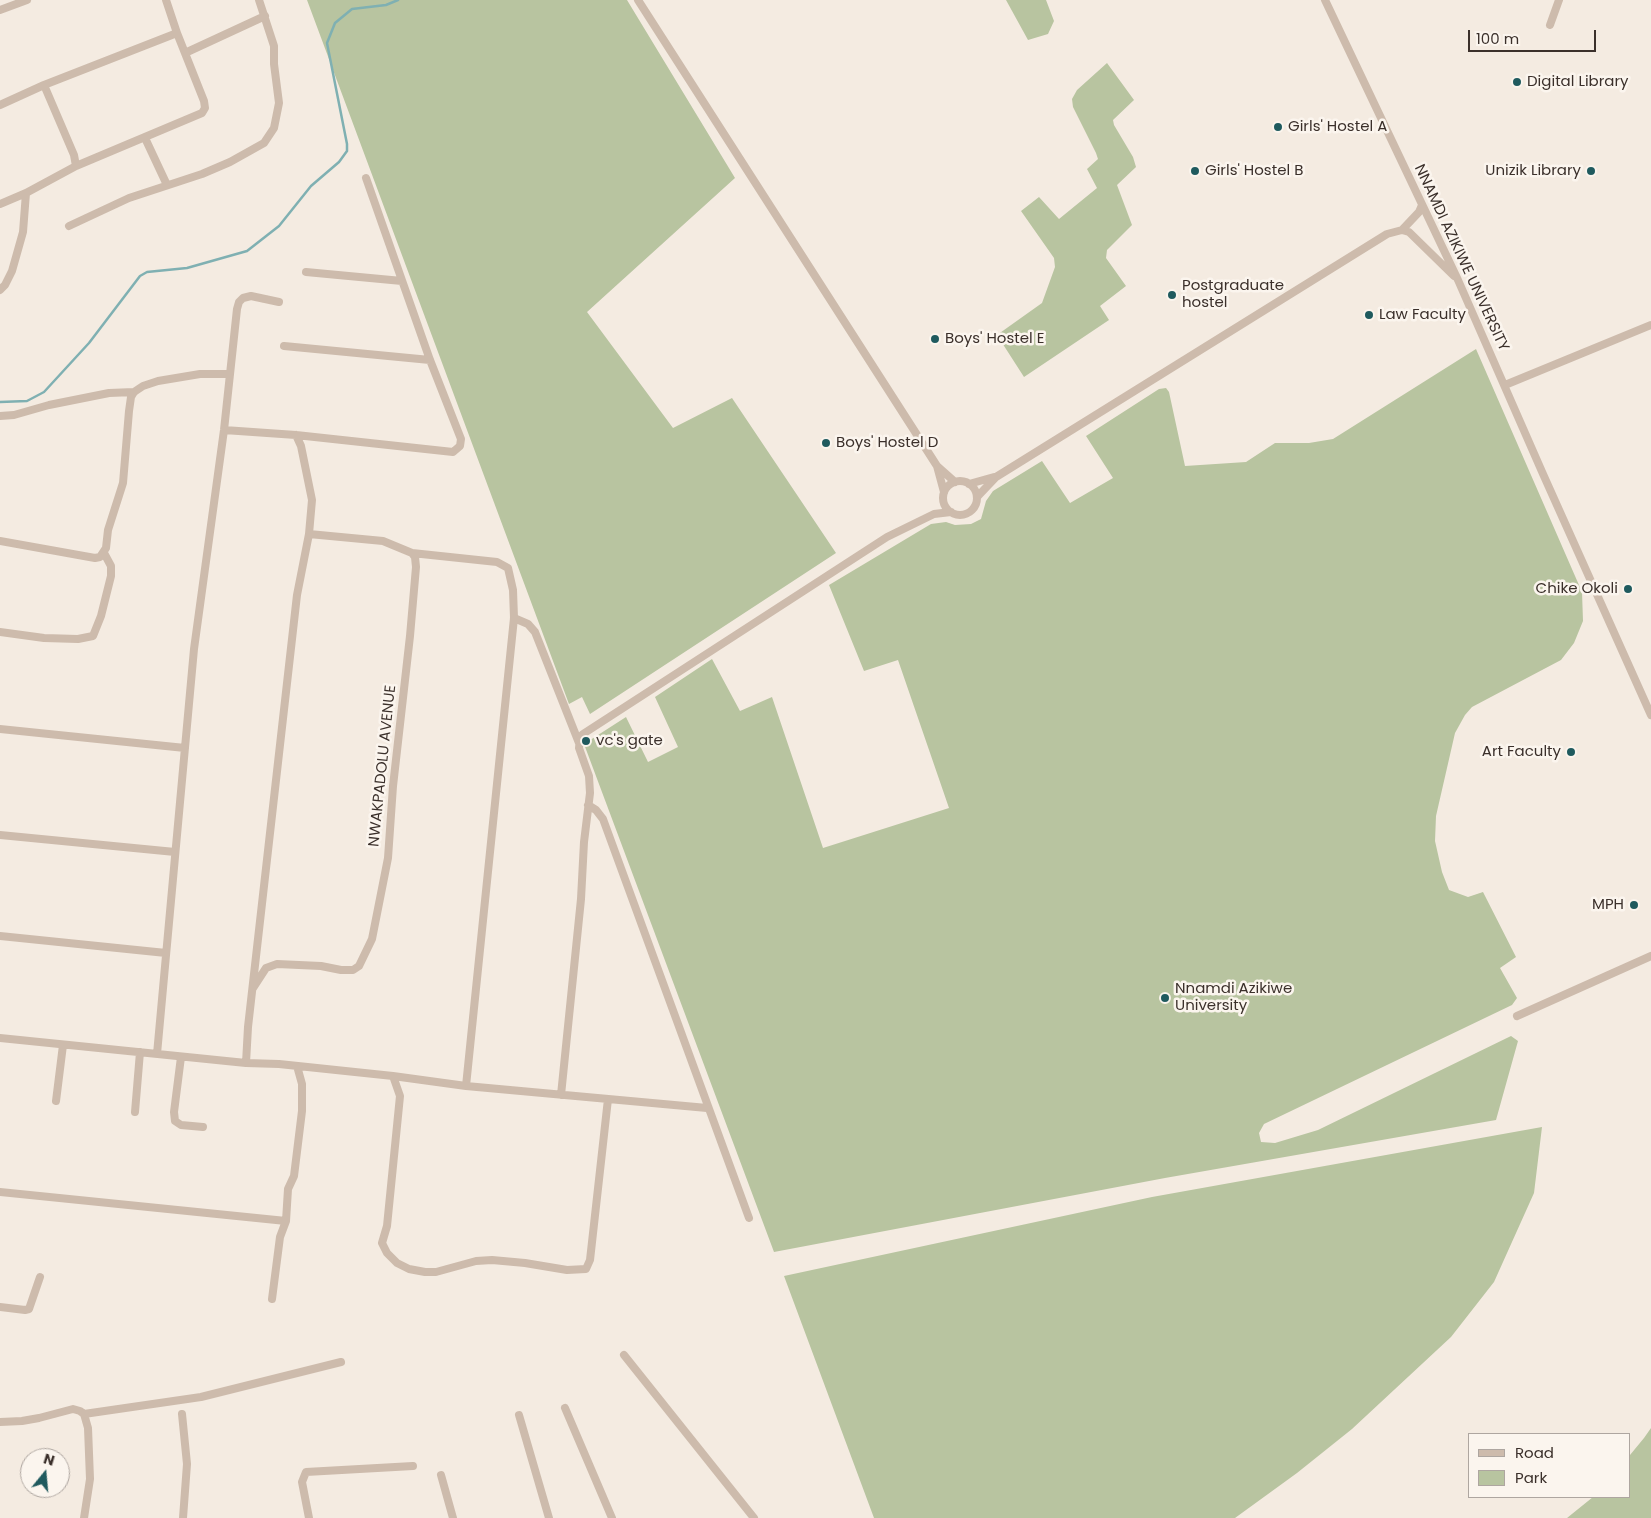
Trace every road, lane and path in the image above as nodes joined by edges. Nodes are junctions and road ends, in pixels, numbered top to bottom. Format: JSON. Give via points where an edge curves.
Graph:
{"nodes":[{"id":1,"x":26,"y":0,"type":"edge"},
{"id":2,"x":166,"y":0,"type":"edge"},
{"id":3,"x":259,"y":0,"type":"edge"},
{"id":4,"x":638,"y":0,"type":"edge"},
{"id":5,"x":1325,"y":0,"type":"edge"},
{"id":6,"x":1559,"y":0,"type":"edge"},
{"id":7,"x":0,"y":10,"type":"edge"},
{"id":8,"x":265,"y":16,"type":"junction"},
{"id":9,"x":1550,"y":25,"type":"dead end"},
{"id":10,"x":176,"y":33,"type":"junction"},
{"id":11,"x":185,"y":53,"type":"junction"},
{"id":12,"x":44,"y":85,"type":"junction"},
{"id":13,"x":0,"y":105,"type":"edge"},
{"id":14,"x":145,"y":138,"type":"junction"},
{"id":15,"x":76,"y":166,"type":"junction"},
{"id":16,"x":366,"y":178,"type":"dead end"},
{"id":17,"x":167,"y":185,"type":"junction"},
{"id":18,"x":26,"y":193,"type":"junction"},
{"id":19,"x":0,"y":204,"type":"edge"},
{"id":20,"x":1422,"y":205,"type":"junction"},
{"id":21,"x":69,"y":226,"type":"dead end"},
{"id":22,"x":1402,"y":230,"type":"junction"},
{"id":23,"x":306,"y":272,"type":"dead end"},
{"id":24,"x":1458,"y":280,"type":"junction"},
{"id":25,"x":402,"y":281,"type":"junction"},
{"id":26,"x":0,"y":290,"type":"edge"},
{"id":27,"x":279,"y":302,"type":"dead end"},
{"id":28,"x":1651,"y":325,"type":"edge"},
{"id":29,"x":284,"y":346,"type":"dead end"},
{"id":30,"x":430,"y":360,"type":"junction"},
{"id":31,"x":229,"y":374,"type":"junction"},
{"id":32,"x":1505,"y":385,"type":"junction"},
{"id":33,"x":134,"y":392,"type":"junction"},
{"id":34,"x":0,"y":416,"type":"edge"},
{"id":35,"x":224,"y":430,"type":"junction"},
{"id":36,"x":296,"y":435,"type":"junction"},
{"id":37,"x":937,"y":466,"type":"junction"},
{"id":38,"x":996,"y":477,"type":"junction"},
{"id":39,"x":955,"y":482,"type":"junction"},
{"id":40,"x":969,"y":484,"type":"junction"},
{"id":41,"x":944,"y":496,"type":"junction"},
{"id":42,"x":977,"y":497,"type":"junction"},
{"id":43,"x":951,"y":512,"type":"junction"},
{"id":44,"x":934,"y":514,"type":"junction"},
{"id":45,"x":309,"y":534,"type":"junction"},
{"id":46,"x":0,"y":541,"type":"edge"},
{"id":47,"x":104,"y":553,"type":"junction"},
{"id":48,"x":412,"y":553,"type":"junction"},
{"id":49,"x":514,"y":618,"type":"junction"},
{"id":50,"x":0,"y":632,"type":"edge"},
{"id":51,"x":1651,"y":715,"type":"edge"},
{"id":52,"x":0,"y":729,"type":"edge"},
{"id":53,"x":579,"y":743,"type":"junction"},
{"id":54,"x":184,"y":748,"type":"junction"},
{"id":55,"x":588,"y":805,"type":"junction"},
{"id":56,"x":0,"y":836,"type":"edge"},
{"id":57,"x":176,"y":852,"type":"junction"},
{"id":58,"x":0,"y":936,"type":"edge"},
{"id":59,"x":166,"y":953,"type":"junction"},
{"id":60,"x":1651,"y":956,"type":"edge"},
{"id":61,"x":253,"y":988,"type":"junction"},
{"id":62,"x":1517,"y":1016,"type":"dead end"},
{"id":63,"x":0,"y":1038,"type":"edge"},
{"id":64,"x":63,"y":1044,"type":"junction"},
{"id":65,"x":140,"y":1052,"type":"junction"},
{"id":66,"x":157,"y":1054,"type":"junction"},
{"id":67,"x":181,"y":1057,"type":"junction"},
{"id":68,"x":246,"y":1063,"type":"junction"},
{"id":69,"x":297,"y":1066,"type":"junction"},
{"id":70,"x":393,"y":1076,"type":"junction"},
{"id":71,"x":466,"y":1086,"type":"junction"},
{"id":72,"x":561,"y":1095,"type":"junction"},
{"id":73,"x":608,"y":1099,"type":"junction"},
{"id":74,"x":56,"y":1101,"type":"dead end"},
{"id":75,"x":707,"y":1108,"type":"junction"},
{"id":76,"x":135,"y":1112,"type":"dead end"},
{"id":77,"x":203,"y":1127,"type":"dead end"},
{"id":78,"x":0,"y":1192,"type":"edge"},
{"id":79,"x":748,"y":1218,"type":"dead end"},
{"id":80,"x":286,"y":1220,"type":"junction"},
{"id":81,"x":40,"y":1277,"type":"dead end"},
{"id":82,"x":272,"y":1299,"type":"dead end"},
{"id":83,"x":0,"y":1307,"type":"edge"},
{"id":84,"x":624,"y":1355,"type":"dead end"},
{"id":85,"x":341,"y":1362,"type":"dead end"},
{"id":86,"x":565,"y":1408,"type":"dead end"},
{"id":87,"x":84,"y":1414,"type":"junction"},
{"id":88,"x":182,"y":1414,"type":"dead end"},
{"id":89,"x":520,"y":1415,"type":"dead end"},
{"id":90,"x":0,"y":1422,"type":"edge"},
{"id":91,"x":413,"y":1466,"type":"dead end"},
{"id":92,"x":441,"y":1475,"type":"dead end"},
{"id":93,"x":84,"y":1518,"type":"edge"},
{"id":94,"x":183,"y":1518,"type":"edge"},
{"id":95,"x":310,"y":1518,"type":"edge"},
{"id":96,"x":453,"y":1518,"type":"edge"},
{"id":97,"x":548,"y":1518,"type":"edge"},
{"id":98,"x":612,"y":1518,"type":"edge"},
{"id":99,"x":754,"y":1518,"type":"edge"}],
"edges":[{"from":1,"to":7,"type":"street"},
{"from":2,"to":10,"type":"street"},
{"from":3,"to":8,"type":"street"},
{"from":4,"to":37,"type":"street"},
{"from":5,"to":20,"type":"street","name":"NNAMDI AZIKIWE UNIVERSITY"},
{"from":6,"to":9,"type":"street"},
{"from":8,"to":11,"type":"street"},
{"from":8,"to":17,"type":"street","via":[[274,46],[279,103],[274,128],[264,143],[254,150]]},
{"from":10,"to":11,"type":"street"},
{"from":10,"to":12,"type":"street"},
{"from":11,"to":14,"type":"street","via":[[205,108],[195,118]]},
{"from":12,"to":13,"type":"street"},
{"from":12,"to":15,"type":"street"},
{"from":14,"to":15,"type":"street"},
{"from":14,"to":17,"type":"street"},
{"from":15,"to":18,"type":"street"},
{"from":16,"to":25,"type":"street"},
{"from":17,"to":21,"type":"street"},
{"from":18,"to":19,"type":"street"},
{"from":18,"to":26,"type":"street","via":[[23,232],[12,271]]},
{"from":20,"to":22,"type":"street"},
{"from":20,"to":24,"type":"street","name":"NNAMDI AZIKIWE UNIVERSITY"},
{"from":22,"to":24,"type":"street","via":[[1409,232]]},
{"from":22,"to":38,"type":"street","via":[[1387,234]]},
{"from":23,"to":25,"type":"street"},
{"from":24,"to":32,"type":"street","name":"NNAMDI AZIKIWE UNIVERSITY"},
{"from":25,"to":30,"type":"street"},
{"from":27,"to":31,"type":"street","via":[[251,296],[239,302]]},
{"from":28,"to":32,"type":"street"},
{"from":29,"to":30,"type":"street"},
{"from":30,"to":36,"type":"street","via":[[460,439],[460,446],[453,452]]},
{"from":31,"to":33,"type":"street","via":[[200,374],[158,381]]},
{"from":31,"to":35,"type":"street"},
{"from":32,"to":51,"type":"street","name":"NNAMDI AZIKIWE UNIVERSITY"},
{"from":33,"to":34,"type":"street","via":[[109,393]]},
{"from":33,"to":47,"type":"street","via":[[129,411],[123,483]]},
{"from":35,"to":36,"type":"street"},
{"from":35,"to":54,"type":"street"},
{"from":36,"to":45,"type":"street","via":[[302,446],[312,500]]},
{"from":37,"to":39,"type":"street"},
{"from":37,"to":41,"type":"street"},
{"from":38,"to":40,"type":"street"},
{"from":38,"to":42,"type":"street"},
{"from":39,"to":40,"type":"street"},
{"from":39,"to":41,"type":"street","via":[[948,486]]},
{"from":40,"to":42,"type":"street"},
{"from":41,"to":43,"type":"street","via":[[945,507]]},
{"from":41,"to":44,"type":"street"},
{"from":42,"to":43,"type":"street","via":[[972,511],[958,515]]},
{"from":43,"to":44,"type":"street"},
{"from":44,"to":53,"type":"street","via":[[887,537],[583,734]]},
{"from":45,"to":48,"type":"street","via":[[383,541]]},
{"from":45,"to":61,"type":"street","via":[[297,595]]},
{"from":46,"to":47,"type":"street","via":[[95,558]]},
{"from":47,"to":50,"type":"street","via":[[111,566],[111,576],[93,636],[44,638]]},
{"from":48,"to":49,"type":"street","via":[[497,562],[508,568]]},
{"from":48,"to":61,"type":"street","name":"NWAKPADOLU AVENUE","via":[[416,567],[388,858],[372,939],[359,966],[353,970],[277,964],[266,968]]},
{"from":49,"to":53,"type":"street","via":[[528,624],[535,632]]},
{"from":49,"to":71,"type":"street"},
{"from":52,"to":54,"type":"street"},
{"from":53,"to":55,"type":"street","via":[[589,776]]},
{"from":54,"to":57,"type":"street"},
{"from":55,"to":72,"type":"street"},
{"from":55,"to":75,"type":"street","via":[[602,819]]},
{"from":56,"to":57,"type":"street"},
{"from":57,"to":59,"type":"street"},
{"from":58,"to":59,"type":"street"},
{"from":59,"to":66,"type":"street"},
{"from":60,"to":62,"type":"street"},
{"from":61,"to":68,"type":"street"},
{"from":63,"to":64,"type":"street"},
{"from":64,"to":65,"type":"street"},
{"from":64,"to":74,"type":"street"},
{"from":65,"to":66,"type":"street"},
{"from":65,"to":76,"type":"street"},
{"from":66,"to":67,"type":"street"},
{"from":67,"to":68,"type":"street"},
{"from":67,"to":77,"type":"street","via":[[175,1121],[180,1125]]},
{"from":68,"to":69,"type":"street"},
{"from":69,"to":70,"type":"street"},
{"from":69,"to":80,"type":"street","via":[[302,1084],[302,1112],[294,1176],[288,1189]]},
{"from":70,"to":71,"type":"street"},
{"from":70,"to":73,"type":"street","via":[[400,1096],[389,1208],[382,1243],[397,1263],[425,1272],[492,1260],[586,1270],[590,1260]]},
{"from":71,"to":72,"type":"street"},
{"from":72,"to":73,"type":"street"},
{"from":73,"to":75,"type":"street"},
{"from":75,"to":79,"type":"street"},
{"from":78,"to":80,"type":"street"},
{"from":80,"to":82,"type":"street","via":[[280,1238]]},
{"from":81,"to":83,"type":"street","via":[[29,1309]]},
{"from":84,"to":99,"type":"street"},
{"from":85,"to":87,"type":"street","via":[[202,1397]]},
{"from":86,"to":98,"type":"street"},
{"from":87,"to":90,"type":"street","via":[[73,1409],[39,1418]]},
{"from":87,"to":93,"type":"street","via":[[88,1428],[90,1479]]},
{"from":88,"to":94,"type":"street","via":[[187,1464]]},
{"from":89,"to":97,"type":"street"},
{"from":91,"to":95,"type":"street","via":[[306,1472],[302,1482]]},
{"from":92,"to":96,"type":"street"}]}
